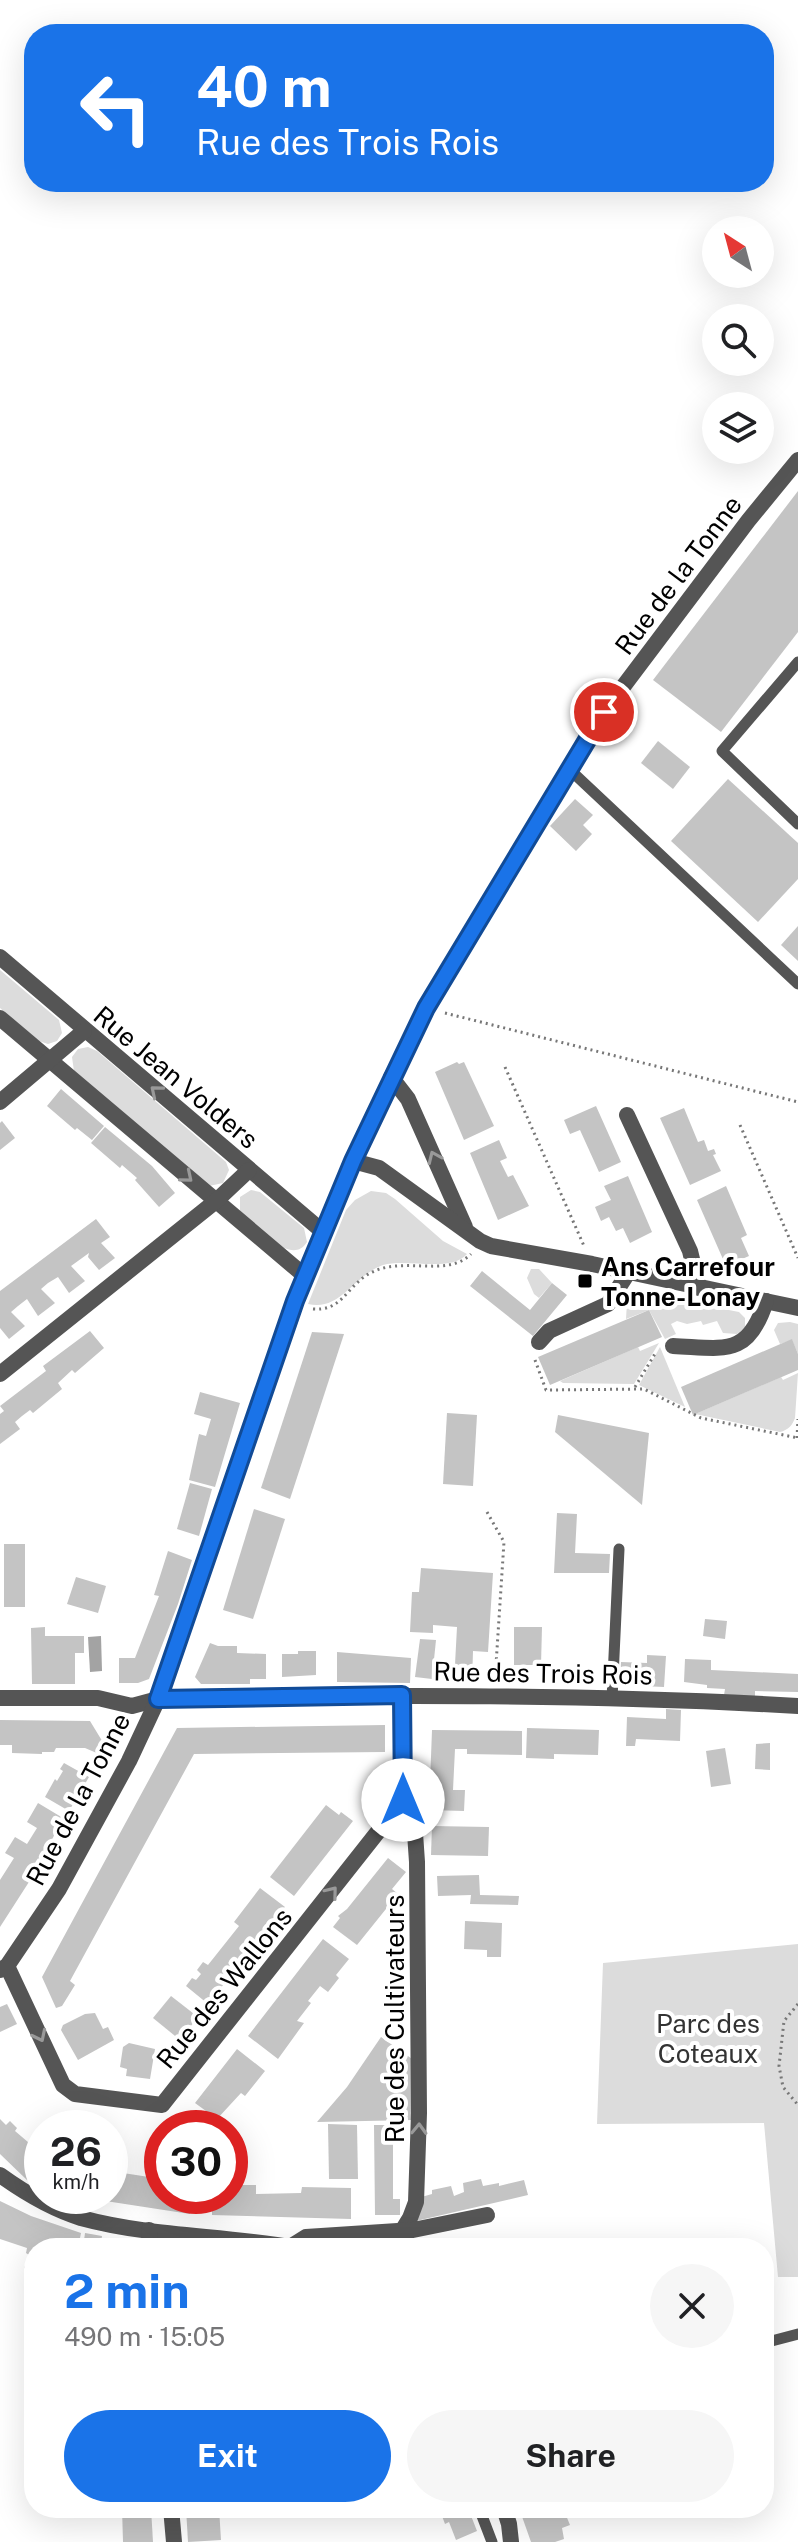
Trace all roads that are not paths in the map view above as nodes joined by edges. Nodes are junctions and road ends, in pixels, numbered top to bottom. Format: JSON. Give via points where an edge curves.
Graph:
{"nodes":[{"id":1,"x":798,"y":460,"type":"edge"},
{"id":2,"x":798,"y":662,"type":"edge"},
{"id":3,"x":568,"y":768,"type":"junction"},
{"id":4,"x":798,"y":824,"type":"edge"},
{"id":5,"x":0,"y":957,"type":"edge"},
{"id":6,"x":798,"y":984,"type":"edge"},
{"id":7,"x":0,"y":1018,"type":"edge"},
{"id":8,"x":84,"y":1031,"type":"junction"},
{"id":9,"x":50,"y":1060,"type":"junction"},
{"id":10,"x":391,"y":1077,"type":"junction"},
{"id":11,"x":0,"y":1102,"type":"edge"},
{"id":12,"x":627,"y":1115,"type":"dead end"},
{"id":13,"x":353,"y":1161,"type":"junction"},
{"id":14,"x":249,"y":1170,"type":"junction"},
{"id":15,"x":216,"y":1201,"type":"junction"},
{"id":16,"x":466,"y":1228,"type":"junction"},
{"id":17,"x":322,"y":1231,"type":"junction"},
{"id":18,"x":628,"y":1273,"type":"junction"},
{"id":19,"x":305,"y":1276,"type":"junction"},
{"id":20,"x":699,"y":1288,"type":"junction"},
{"id":21,"x":766,"y":1301,"type":"junction"},
{"id":22,"x":798,"y":1308,"type":"edge"},
{"id":23,"x":539,"y":1342,"type":"road end"},
{"id":24,"x":673,"y":1346,"type":"road end"},
{"id":25,"x":0,"y":1374,"type":"edge"},
{"id":26,"x":619,"y":1549,"type":"dead end"},
{"id":27,"x":402,"y":1695,"type":"junction"},
{"id":28,"x":0,"y":1698,"type":"edge"},
{"id":29,"x":158,"y":1699,"type":"junction"},
{"id":30,"x":612,"y":1699,"type":"junction"},
{"id":31,"x":798,"y":1706,"type":"edge"},
{"id":32,"x":396,"y":1811,"type":"junction"},
{"id":33,"x":3,"y":1968,"type":"edge"},
{"id":34,"x":0,"y":2175,"type":"edge"},
{"id":35,"x":487,"y":2215,"type":"dead end"},
{"id":36,"x":149,"y":2230,"type":"junction"},
{"id":37,"x":402,"y":2231,"type":"junction"},
{"id":38,"x":149,"y":2238,"type":"edge"},
{"id":39,"x":213,"y":2238,"type":"edge"},
{"id":40,"x":305,"y":2238,"type":"edge"},
{"id":41,"x":798,"y":2334,"type":"edge"},
{"id":42,"x":774,"y":2340,"type":"edge"},
{"id":43,"x":172,"y":2518,"type":"edge"},
{"id":44,"x":483,"y":2518,"type":"edge"},
{"id":45,"x":507,"y":2518,"type":"edge"},
{"id":46,"x":174,"y":2542,"type":"edge"},
{"id":47,"x":492,"y":2542,"type":"edge"},
{"id":48,"x":511,"y":2542,"type":"edge"}],
"edges":[{"from":1,"to":3,"type":"street","name":"Rue de la Tonne","via":[[604,712]]},
{"from":2,"to":4,"type":"lane","via":[[722,751]]},
{"from":3,"to":6,"type":"lane"},
{"from":3,"to":10,"type":"street","name":"Rue de la Tonne"},
{"from":5,"to":8,"type":"street","name":"Rue Jean Volders"},
{"from":7,"to":9,"type":"street"},
{"from":8,"to":9,"type":"street"},
{"from":14,"to":8,"type":"street","name":"Rue Jean Volders","one_way":true},
{"from":9,"to":11,"type":"street"},
{"from":9,"to":15,"type":"street","one_way":true},
{"from":10,"to":13,"type":"street","name":"Rue de la Tonne"},
{"from":16,"to":10,"type":"street","one_way":true,"via":[[408,1099]]},
{"from":12,"to":20,"type":"street","via":[[690,1251]]},
{"from":13,"to":16,"type":"street","via":[[379,1168]]},
{"from":13,"to":17,"type":"street","name":"Rue de la Tonne"},
{"from":14,"to":15,"type":"street"},
{"from":14,"to":17,"type":"street","name":"Rue Jean Volders"},
{"from":15,"to":19,"type":"street"},
{"from":15,"to":25,"type":"street"},
{"from":16,"to":18,"type":"street","via":[[491,1246]]},
{"from":17,"to":19,"type":"street","name":"Rue de la Tonne"},
{"from":18,"to":20,"type":"street"},
{"from":18,"to":23,"type":"street","via":[[608,1304],[549,1331]]},
{"from":19,"to":29,"type":"street","name":"Rue de la Tonne"},
{"from":20,"to":21,"type":"street"},
{"from":21,"to":22,"type":"street"},
{"from":21,"to":24,"type":"street","via":[[759,1324],[740,1343],[725,1348]]},
{"from":26,"to":30,"type":"lane"},
{"from":27,"to":29,"type":"street","name":"Rue des Trois Rois"},
{"from":27,"to":30,"type":"street","name":"Rue des Trois Rois"},
{"from":27,"to":32,"type":"street","name":"Rue des Wallons","via":[[403,1800]]},
{"from":28,"to":29,"type":"street","name":"Rue des Trois Rois","via":[[98,1698],[132,1706]]},
{"from":29,"to":33,"type":"street","name":"Rue de la Tonne","via":[[59,1889]]},
{"from":30,"to":31,"type":"street","name":"Rue des Trois Rois"},
{"from":33,"to":32,"type":"street","name":"Rue des Wallons","one_way":true,"via":[[63,2085],[75,2094],[162,2105]]},
{"from":37,"to":32,"type":"street","name":"Rue des Cultivateurs","one_way":true,"via":[[416,2202],[418,1876],[415,1833]]},
{"from":34,"to":36,"type":"street","via":[[32,2197],[80,2217]]},
{"from":35,"to":37,"type":"street"},
{"from":36,"to":38,"type":"street"},
{"from":36,"to":39,"type":"street"},
{"from":37,"to":40,"type":"street"},
{"from":41,"to":42,"type":"lane"},
{"from":43,"to":46,"type":"street"},
{"from":44,"to":47,"type":"lane"},
{"from":45,"to":48,"type":"street"}]}
